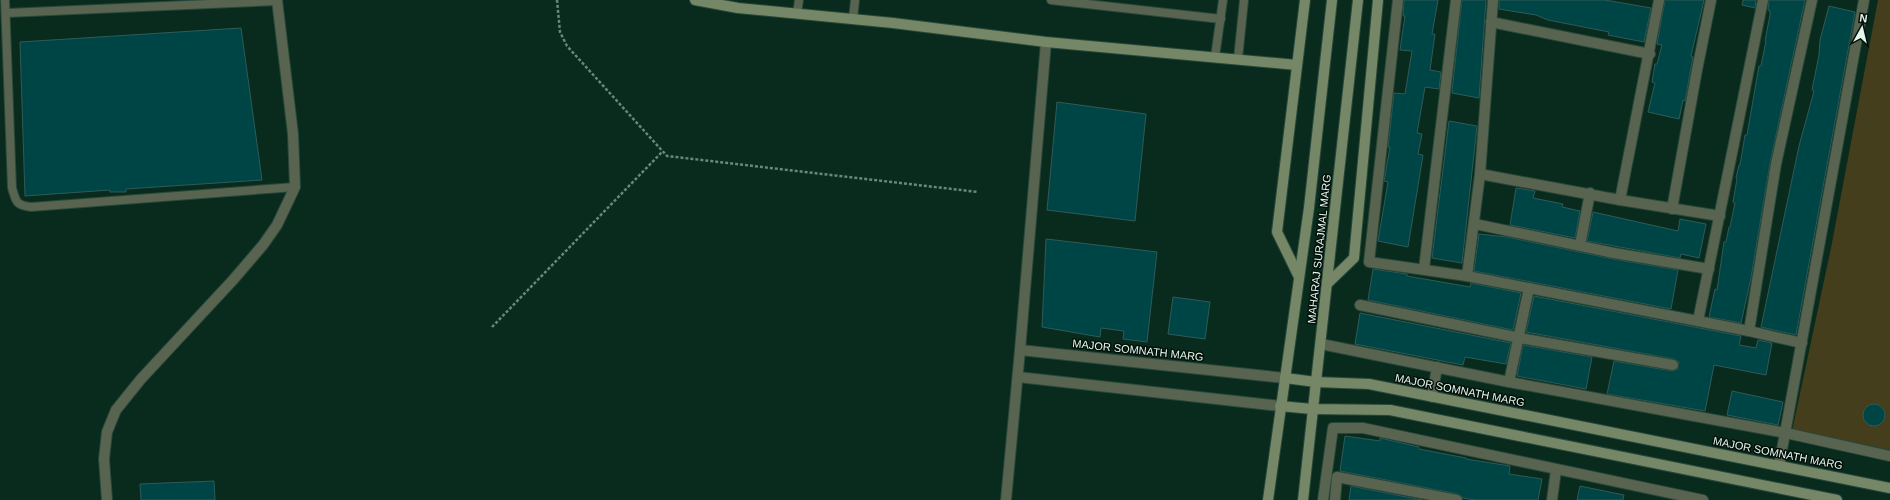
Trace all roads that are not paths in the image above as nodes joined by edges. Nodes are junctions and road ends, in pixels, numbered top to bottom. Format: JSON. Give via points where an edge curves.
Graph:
{"nodes":[{"id":1,"x":6,"y":0,"type":"edge"},
{"id":2,"x":277,"y":0,"type":"edge"},
{"id":3,"x":695,"y":0,"type":"edge"},
{"id":4,"x":799,"y":0,"type":"edge"},
{"id":5,"x":855,"y":0,"type":"edge"},
{"id":6,"x":1051,"y":0,"type":"edge"},
{"id":7,"x":1223,"y":0,"type":"edge"},
{"id":8,"x":1244,"y":0,"type":"edge"},
{"id":9,"x":1305,"y":0,"type":"edge"},
{"id":10,"x":1332,"y":0,"type":"edge"},
{"id":11,"x":1358,"y":0,"type":"edge"},
{"id":12,"x":1378,"y":0,"type":"edge"},
{"id":13,"x":1398,"y":0,"type":"edge"},
{"id":14,"x":1456,"y":0,"type":"edge"},
{"id":15,"x":1493,"y":0,"type":"edge"},
{"id":16,"x":1659,"y":0,"type":"edge"},
{"id":17,"x":1711,"y":0,"type":"edge"},
{"id":18,"x":1763,"y":0,"type":"edge"},
{"id":19,"x":1812,"y":0,"type":"edge"},
{"id":20,"x":1864,"y":0,"type":"edge"},
{"id":21,"x":7,"y":14,"type":"junction"},
{"id":22,"x":797,"y":14,"type":"junction"},
{"id":23,"x":853,"y":19,"type":"junction"},
{"id":24,"x":1221,"y":19,"type":"junction"},
{"id":25,"x":1491,"y":22,"type":"junction"},
{"id":26,"x":1046,"y":42,"type":"junction"},
{"id":27,"x":1650,"y":54,"type":"junction"},
{"id":28,"x":1215,"y":57,"type":"junction"},
{"id":29,"x":1238,"y":59,"type":"junction"},
{"id":30,"x":1297,"y":65,"type":"junction"},
{"id":31,"x":1480,"y":174,"type":"junction"},
{"id":32,"x":294,"y":187,"type":"junction"},
{"id":33,"x":1590,"y":193,"type":"junction"},
{"id":34,"x":1620,"y":200,"type":"junction"},
{"id":35,"x":1672,"y":209,"type":"junction"},
{"id":36,"x":1720,"y":216,"type":"junction"},
{"id":37,"x":1475,"y":224,"type":"junction"},
{"id":38,"x":1580,"y":245,"type":"junction"},
{"id":39,"x":1424,"y":269,"type":"junction"},
{"id":40,"x":1709,"y":269,"type":"junction"},
{"id":41,"x":1467,"y":276,"type":"junction"},
{"id":42,"x":1299,"y":277,"type":"junction"},
{"id":43,"x":1327,"y":284,"type":"junction"},
{"id":44,"x":1529,"y":288,"type":"junction"},
{"id":45,"x":1360,"y":305,"type":"dead end"},
{"id":46,"x":1698,"y":321,"type":"junction"},
{"id":47,"x":1749,"y":331,"type":"junction"},
{"id":48,"x":1520,"y":338,"type":"junction"},
{"id":49,"x":1802,"y":343,"type":"junction"},
{"id":50,"x":1320,"y":344,"type":"junction"},
{"id":51,"x":1020,"y":350,"type":"junction"},
{"id":52,"x":1673,"y":365,"type":"dead end"},
{"id":53,"x":1437,"y":367,"type":"junction"},
{"id":54,"x":1018,"y":377,"type":"junction"},
{"id":55,"x":1285,"y":378,"type":"junction"},
{"id":56,"x":1316,"y":382,"type":"junction"},
{"id":57,"x":1509,"y":382,"type":"junction"},
{"id":58,"x":1432,"y":397,"type":"junction"},
{"id":59,"x":1280,"y":406,"type":"junction"},
{"id":60,"x":1312,"y":409,"type":"junction"},
{"id":61,"x":1786,"y":433,"type":"junction"},
{"id":62,"x":1890,"y":456,"type":"edge"},
{"id":63,"x":1779,"y":466,"type":"junction"},
{"id":64,"x":1556,"y":470,"type":"junction"},
{"id":65,"x":1890,"y":488,"type":"edge"},
{"id":66,"x":108,"y":500,"type":"edge"},
{"id":67,"x":1006,"y":500,"type":"edge"},
{"id":68,"x":1268,"y":500,"type":"edge"},
{"id":69,"x":1303,"y":500,"type":"edge"},
{"id":70,"x":1323,"y":500,"type":"edge"},
{"id":71,"x":1335,"y":500,"type":"edge"},
{"id":72,"x":1457,"y":500,"type":"edge"},
{"id":73,"x":1552,"y":500,"type":"edge"},
{"id":74,"x":1703,"y":500,"type":"edge"},
{"id":75,"x":1837,"y":500,"type":"edge"}],
"edges":[{"from":1,"to":21,"type":"lane"},
{"from":2,"to":21,"type":"lane"},
{"from":2,"to":32,"type":"street","via":[[293,134]]},
{"from":3,"to":22,"type":"main road","via":[[738,8]]},
{"from":4,"to":22,"type":"lane"},
{"from":5,"to":23,"type":"lane"},
{"from":6,"to":24,"type":"lane"},
{"from":7,"to":24,"type":"lane"},
{"from":8,"to":29,"type":"lane"},
{"from":9,"to":30,"type":"main road","name":"MAHARAJ SURAJMAL MARG"},
{"from":10,"to":42,"type":"main road","name":"MAHARAJ SURAJMAL MARG"},
{"from":11,"to":43,"type":"main road","name":"MAHARAJ SURAJMAL MARG"},
{"from":12,"to":43,"type":"main road","via":[[1354,258]]},
{"from":13,"to":39,"type":"street","via":[[1370,262]]},
{"from":14,"to":39,"type":"street"},
{"from":15,"to":25,"type":"street"},
{"from":16,"to":27,"type":"street"},
{"from":17,"to":35,"type":"street"},
{"from":18,"to":36,"type":"street"},
{"from":19,"to":47,"type":"street","via":[[1776,164]]},
{"from":20,"to":49,"type":"street"},
{"from":21,"to":32,"type":"lane","via":[[12,188],[15,200],[20,205],[31,207]]},
{"from":22,"to":23,"type":"main road"},
{"from":23,"to":26,"type":"main road"},
{"from":24,"to":28,"type":"lane"},
{"from":25,"to":27,"type":"street"},
{"from":25,"to":31,"type":"street"},
{"from":26,"to":28,"type":"main road"},
{"from":26,"to":51,"type":"street"},
{"from":27,"to":34,"type":"street"},
{"from":28,"to":29,"type":"main road"},
{"from":29,"to":30,"type":"main road"},
{"from":30,"to":42,"type":"main road","name":"MAHARAJ SURAJMAL MARG","via":[[1277,232]]},
{"from":31,"to":33,"type":"street"},
{"from":31,"to":37,"type":"street"},
{"from":32,"to":66,"type":"street","via":[[277,225],[263,245],[116,410],[107,432],[104,459]]},
{"from":33,"to":34,"type":"street"},
{"from":33,"to":38,"type":"street"},
{"from":34,"to":35,"type":"street"},
{"from":35,"to":36,"type":"street"},
{"from":36,"to":40,"type":"street"},
{"from":37,"to":38,"type":"street"},
{"from":37,"to":41,"type":"street"},
{"from":38,"to":40,"type":"street"},
{"from":39,"to":41,"type":"street"},
{"from":40,"to":46,"type":"street"},
{"from":41,"to":44,"type":"street"},
{"from":42,"to":55,"type":"main road","name":"MAHARAJ SURAJMAL MARG"},
{"from":43,"to":50,"type":"main road","name":"MAHARAJ SURAJMAL MARG"},
{"from":44,"to":46,"type":"street"},
{"from":44,"to":48,"type":"street"},
{"from":45,"to":48,"type":"street"},
{"from":46,"to":47,"type":"street"},
{"from":47,"to":49,"type":"street"},
{"from":48,"to":52,"type":"street"},
{"from":48,"to":57,"type":"street"},
{"from":49,"to":61,"type":"street"},
{"from":50,"to":53,"type":"street"},
{"from":50,"to":56,"type":"main road","name":"MAHARAJ SURAJMAL MARG"},
{"from":51,"to":54,"type":"street"},
{"from":51,"to":55,"type":"street","name":"MAJOR SOMNATH MARG"},
{"from":53,"to":57,"type":"street"},
{"from":53,"to":58,"type":"street"},
{"from":54,"to":59,"type":"street"},
{"from":54,"to":67,"type":"street"},
{"from":55,"to":56,"type":"main road","name":"MAJOR SOMNATH MARG"},
{"from":55,"to":59,"type":"main road","name":"MAHARAJ SURAJMAL MARG"},
{"from":56,"to":58,"type":"main road","name":"MAJOR SOMNATH MARG","via":[[1369,384]]},
{"from":56,"to":60,"type":"main road","name":"MAHARAJ SURAJMAL MARG"},
{"from":57,"to":61,"type":"street"},
{"from":58,"to":63,"type":"main road","name":"MAJOR SOMNATH MARG"},
{"from":59,"to":60,"type":"main road"},
{"from":59,"to":68,"type":"main road","name":"MAHARAJ SURAJMAL MARG"},
{"from":60,"to":69,"type":"main road","name":"MAHARAJ SURAJMAL MARG"},
{"from":60,"to":75,"type":"main road","via":[[1390,410]]},
{"from":61,"to":62,"type":"street"},
{"from":61,"to":63,"type":"street"},
{"from":63,"to":65,"type":"main road","name":"MAJOR SOMNATH MARG"},
{"from":64,"to":70,"type":"street","via":[[1363,428],[1333,428]]},
{"from":64,"to":73,"type":"street"},
{"from":64,"to":74,"type":"street"},
{"from":71,"to":72,"type":"street","via":[[1337,476]]}]}
